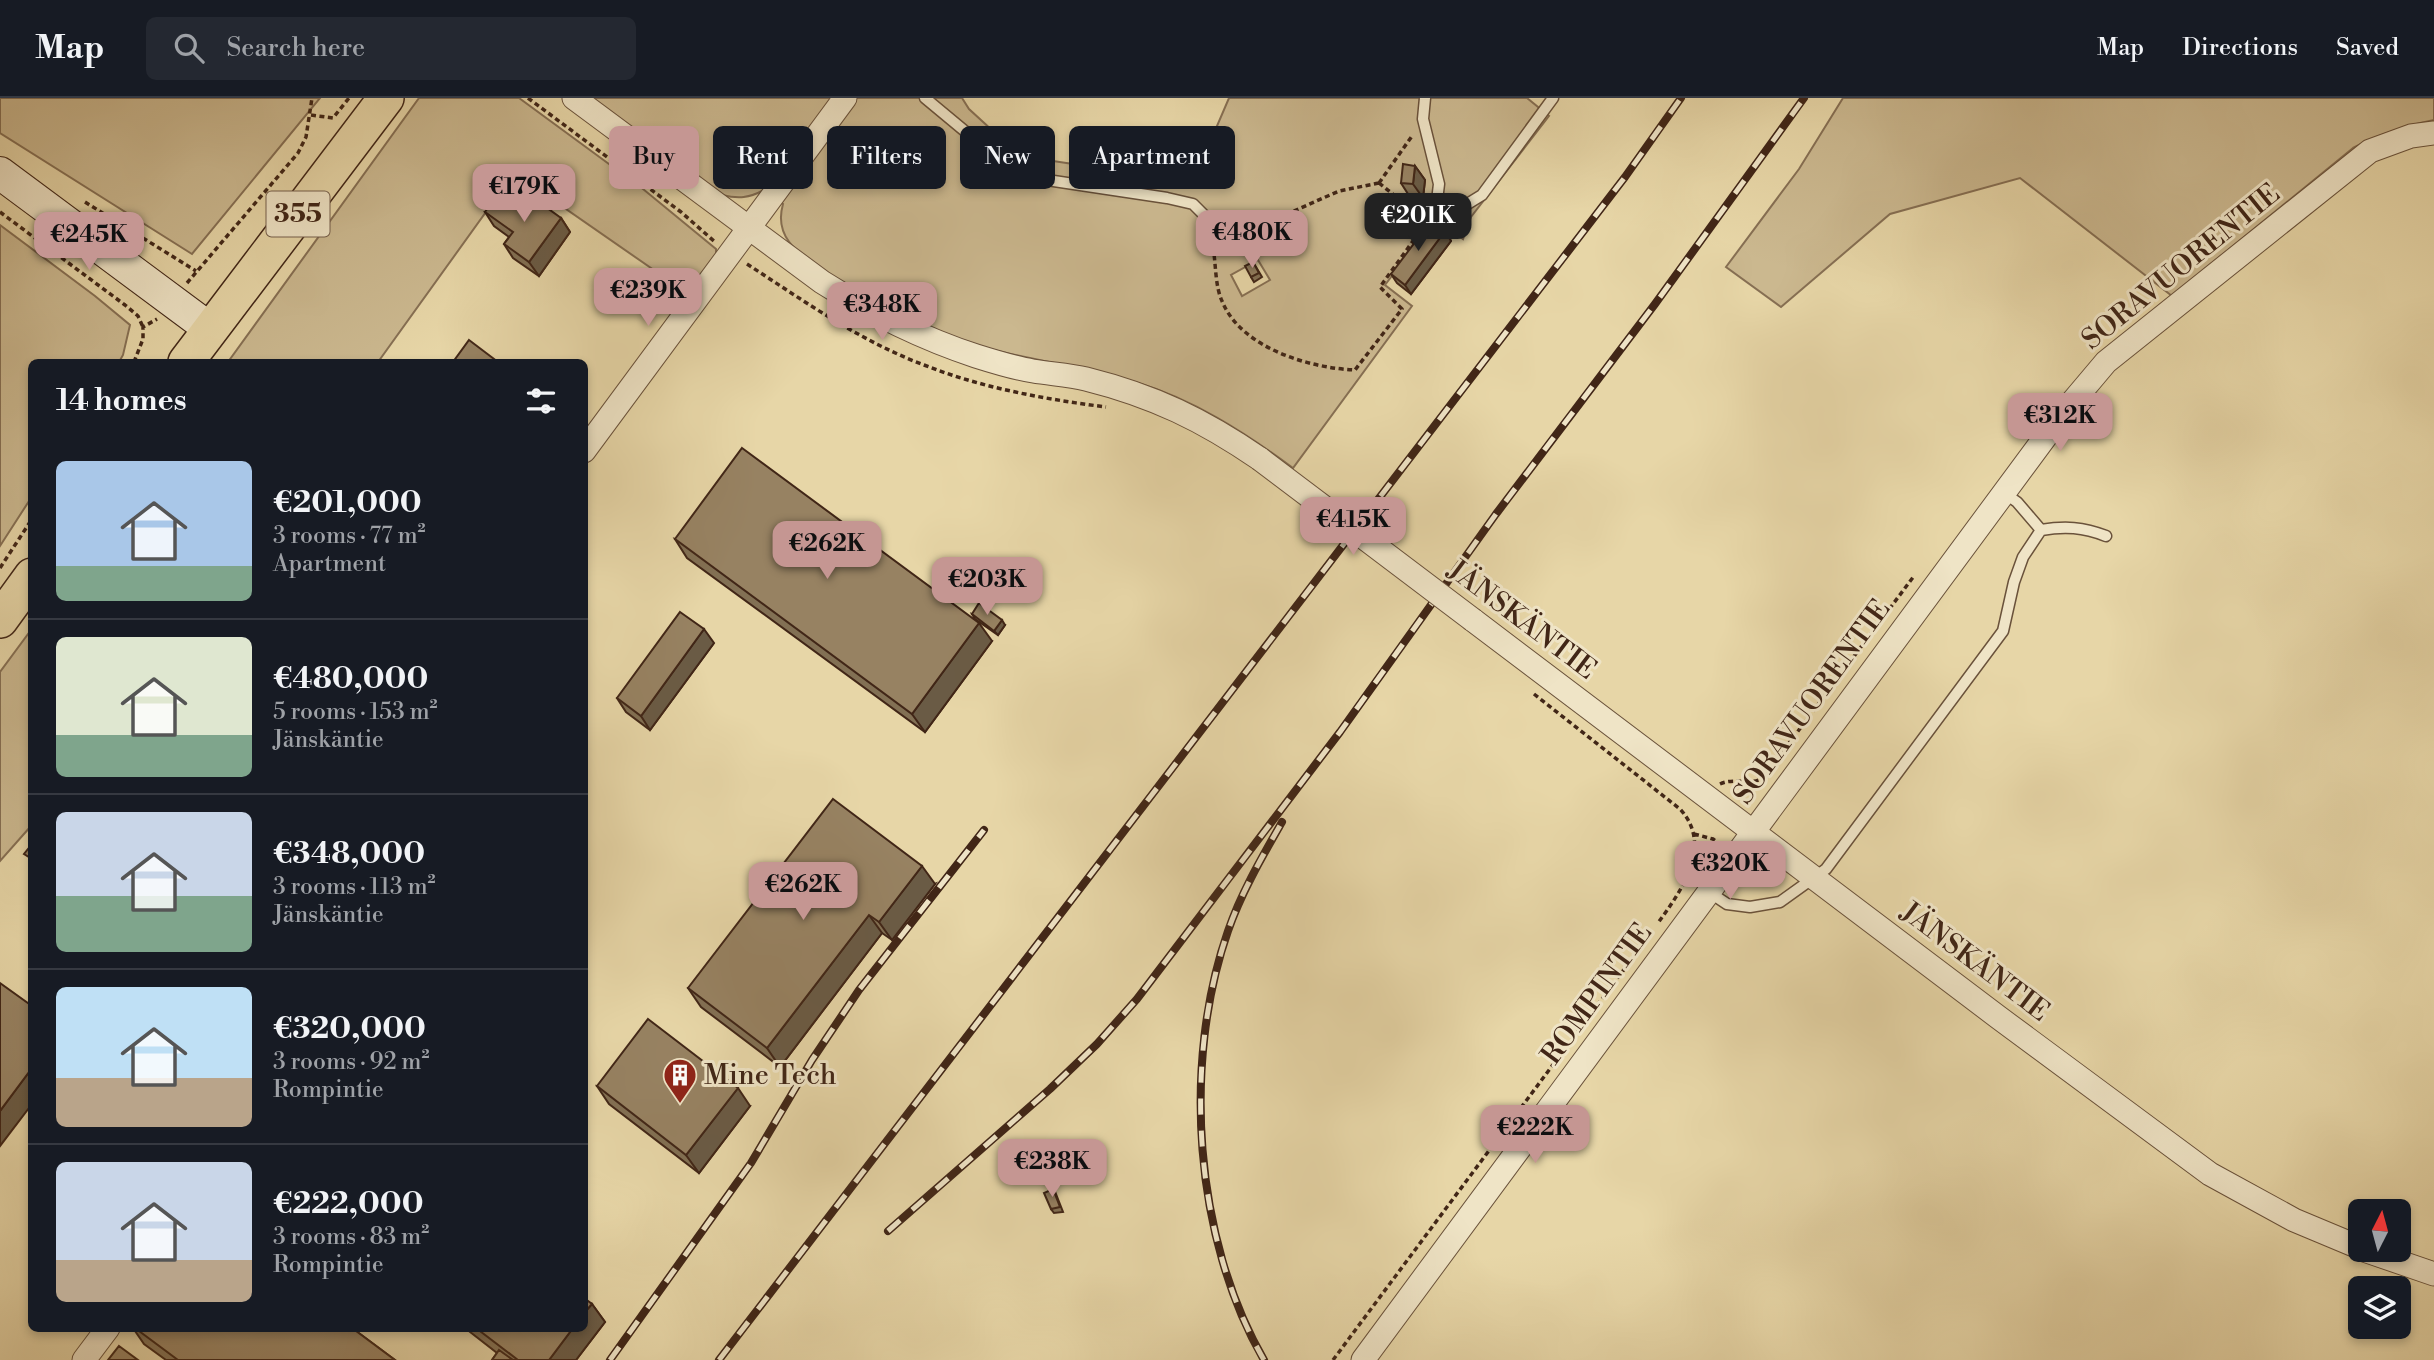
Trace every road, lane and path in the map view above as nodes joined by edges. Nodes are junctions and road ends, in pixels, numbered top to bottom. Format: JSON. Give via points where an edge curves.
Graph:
{"nodes":[{"id":1,"x":312,"y":98,"type":"edge"},
{"id":2,"x":349,"y":98,"type":"edge"},
{"id":3,"x":386,"y":98,"type":"edge"},
{"id":4,"x":574,"y":98,"type":"edge"},
{"id":5,"x":845,"y":98,"type":"edge"},
{"id":6,"x":925,"y":98,"type":"edge"},
{"id":7,"x":1425,"y":98,"type":"edge"},
{"id":8,"x":1553,"y":98,"type":"edge"},
{"id":9,"x":311,"y":115,"type":"junction"},
{"id":10,"x":1423,"y":119,"type":"junction"},
{"id":11,"x":2434,"y":133,"type":"edge"},
{"id":12,"x":0,"y":173,"type":"edge"},
{"id":13,"x":1379,"y":183,"type":"junction"},
{"id":14,"x":79,"y":199,"type":"dead end"},
{"id":15,"x":1436,"y":209,"type":"junction"},
{"id":16,"x":0,"y":212,"type":"edge"},
{"id":17,"x":749,"y":228,"type":"junction"},
{"id":18,"x":1213,"y":247,"type":"junction"},
{"id":19,"x":196,"y":271,"type":"junction"},
{"id":20,"x":191,"y":278,"type":"dead end"},
{"id":21,"x":155,"y":322,"type":"dead end"},
{"id":22,"x":143,"y":327,"type":"junction"},
{"id":23,"x":210,"y":330,"type":"junction"},
{"id":24,"x":135,"y":359,"type":"edge"},
{"id":25,"x":188,"y":359,"type":"edge"},
{"id":26,"x":588,"y":446,"type":"edge"},
{"id":27,"x":2004,"y":493,"type":"junction"},
{"id":28,"x":28,"y":525,"type":"edge"},
{"id":29,"x":2041,"y":530,"type":"junction"},
{"id":30,"x":2106,"y":536,"type":"dead end"},
{"id":31,"x":0,"y":568,"type":"edge"},
{"id":32,"x":1915,"y":575,"type":"dead end"},
{"id":33,"x":28,"y":582,"type":"edge"},
{"id":34,"x":0,"y":620,"type":"edge"},
{"id":35,"x":1526,"y":687,"type":"dead end"},
{"id":36,"x":1707,"y":798,"type":"junction"},
{"id":37,"x":1753,"y":832,"type":"junction"},
{"id":38,"x":1694,"y":834,"type":"junction"},
{"id":39,"x":1735,"y":856,"type":"junction"},
{"id":40,"x":1814,"y":878,"type":"junction"},
{"id":41,"x":1709,"y":892,"type":"junction"},
{"id":42,"x":1653,"y":930,"type":"dead end"},
{"id":43,"x":1637,"y":951,"type":"dead end"},
{"id":44,"x":2348,"y":1243,"type":"edge"},
{"id":45,"x":2399,"y":1262,"type":"edge"},
{"id":46,"x":2434,"y":1274,"type":"edge"},
{"id":47,"x":105,"y":1332,"type":"edge"},
{"id":48,"x":84,"y":1360,"type":"edge"},
{"id":49,"x":1333,"y":1360,"type":"edge"},
{"id":50,"x":1363,"y":1360,"type":"edge"}],
"edges":[{"from":1,"to":9,"type":"path"},
{"from":2,"to":9,"type":"path","via":[[333,118]]},
{"from":3,"to":23,"type":"main road","number":"355"},
{"from":4,"to":17,"type":"street","name":"JÄNSKÄNTIE"},
{"from":5,"to":17,"type":"street"},
{"from":6,"to":18,"type":"lane","via":[[1008,167],[1027,177],[1193,204],[1209,220]]},
{"from":7,"to":10,"type":"lane"},
{"from":8,"to":15,"type":"lane","via":[[1482,195],[1456,211]]},
{"from":9,"to":19,"type":"path","via":[[298,153]]},
{"from":10,"to":13,"type":"path"},
{"from":10,"to":15,"type":"lane","via":[[1439,184]]},
{"from":11,"to":27,"type":"street","name":"SORAVUORENTIE","via":[[2370,151],[2106,362]]},
{"from":12,"to":23,"type":"street"},
{"from":13,"to":15,"type":"path","via":[[1405,204]]},
{"from":13,"to":18,"type":"path","via":[[1339,191]]},
{"from":14,"to":19,"type":"path"},
{"from":15,"to":18,"type":"path","via":[[1380,287],[1402,309],[1355,370],[1328,369],[1276,351],[1247,335],[1221,300]]},
{"from":16,"to":22,"type":"path","via":[[125,305]]},
{"from":17,"to":26,"type":"street"},
{"from":17,"to":36,"type":"street","name":"JÄNSKÄNTIE","bridge":true,"via":[[822,282],[909,331],[978,357],[1083,378],[1167,405],[1219,432]]},
{"from":19,"to":20,"type":"path"},
{"from":21,"to":22,"type":"path"},
{"from":22,"to":24,"type":"path"},
{"from":23,"to":25,"type":"main road","number":"355"},
{"from":27,"to":29,"type":"lane"},
{"from":27,"to":37,"type":"street","name":"SORAVUORENTIE"},
{"from":28,"to":31,"type":"path"},
{"from":29,"to":30,"type":"lane","via":[[2064,526]]},
{"from":29,"to":40,"type":"lane","via":[[2023,557],[2003,631],[1826,869]]},
{"from":32,"to":36,"type":"path","via":[[1763,778],[1724,782]]},
{"from":33,"to":34,"type":"main road"},
{"from":35,"to":38,"type":"path","via":[[1680,809]]},
{"from":36,"to":37,"type":"street","name":"JÄNSKÄNTIE"},
{"from":37,"to":39,"type":"street","name":"ROMPINTIE"},
{"from":37,"to":40,"type":"street","name":"JÄNSKÄNTIE"},
{"from":38,"to":39,"type":"path","via":[[1713,839]]},
{"from":38,"to":42,"type":"path","via":[[1691,870]]},
{"from":39,"to":41,"type":"street","name":"ROMPINTIE"},
{"from":40,"to":41,"type":"lane","via":[[1780,902],[1750,908],[1727,904]]},
{"from":40,"to":44,"type":"street","name":"JÄNSKÄNTIE","via":[[2210,1174],[2294,1220]]},
{"from":41,"to":50,"type":"street","name":"ROMPINTIE"},
{"from":43,"to":49,"type":"path"},
{"from":45,"to":46,"type":"street","name":"JÄNSKÄNTIE"},
{"from":47,"to":48,"type":"street"}]}
